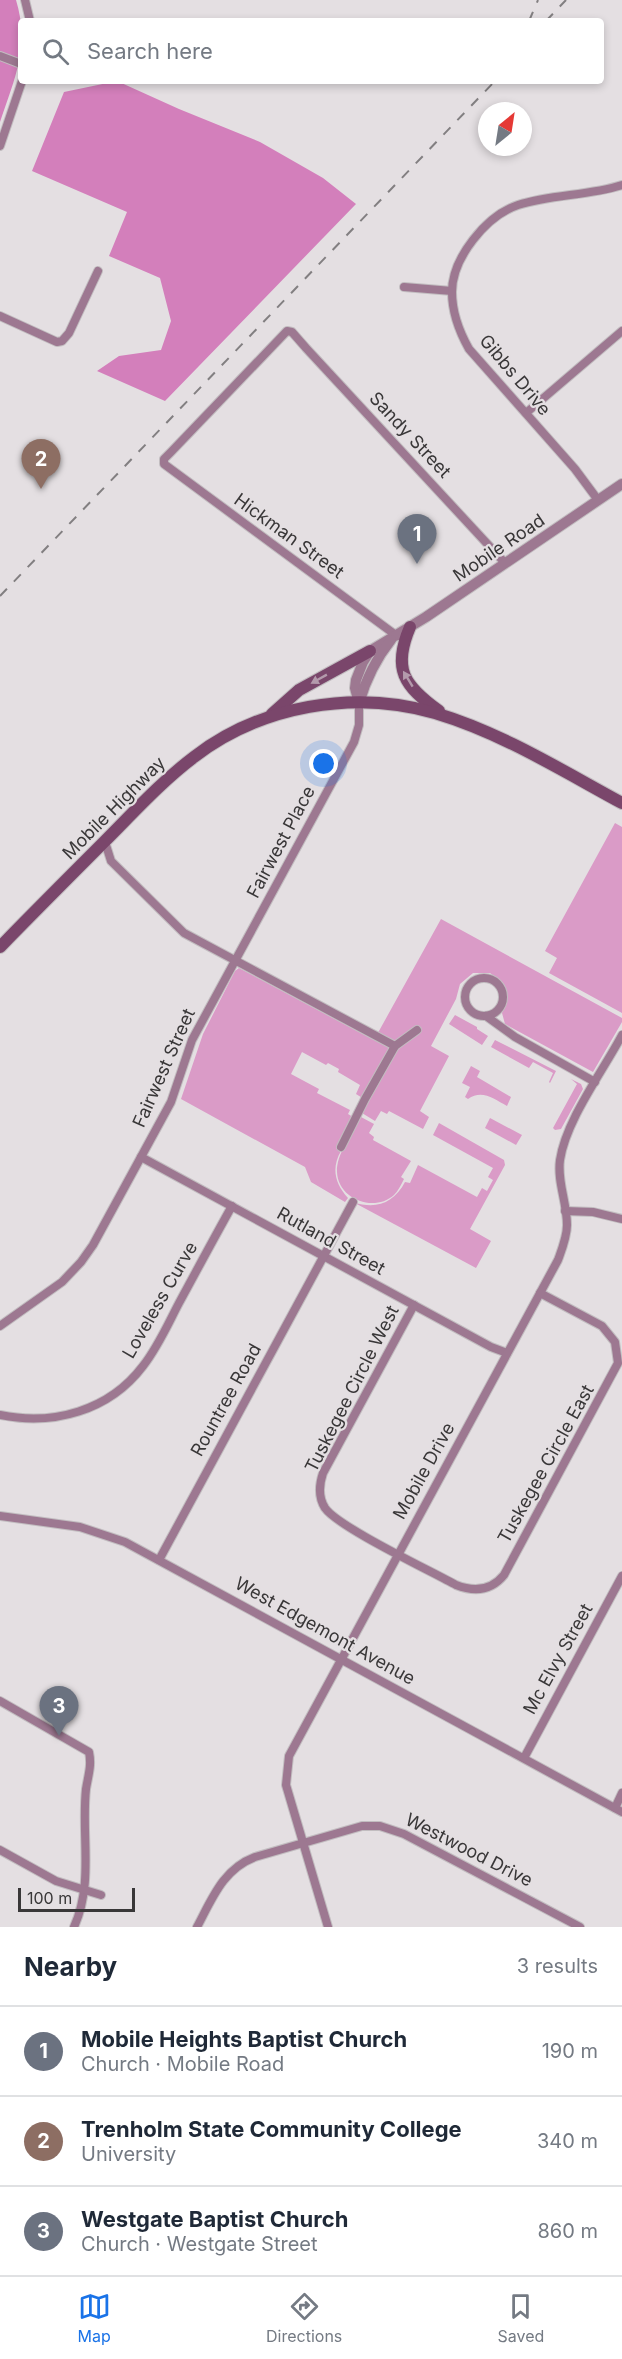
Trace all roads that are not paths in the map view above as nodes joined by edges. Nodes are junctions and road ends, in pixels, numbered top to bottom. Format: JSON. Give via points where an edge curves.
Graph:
{"nodes":[{"id":1,"x":25,"y":0,"type":"edge"},
{"id":2,"x":29,"y":18,"type":"edge"},
{"id":3,"x":0,"y":56,"type":"edge"},
{"id":4,"x":18,"y":63,"type":"edge"},
{"id":5,"x":21,"y":84,"type":"edge"},
{"id":6,"x":0,"y":146,"type":"edge"},
{"id":7,"x":622,"y":185,"type":"edge"},
{"id":8,"x":98,"y":271,"type":"dead end"},
{"id":9,"x":404,"y":287,"type":"dead end"},
{"id":10,"x":452,"y":291,"type":"junction"},
{"id":11,"x":0,"y":316,"type":"edge"},
{"id":12,"x":622,"y":331,"type":"edge"},
{"id":13,"x":526,"y":413,"type":"junction"},
{"id":14,"x":164,"y":462,"type":"joint"},
{"id":15,"x":622,"y":483,"type":"edge"},
{"id":16,"x":598,"y":500,"type":"junction"},
{"id":17,"x":505,"y":564,"type":"junction"},
{"id":18,"x":410,"y":627,"type":"junction"},
{"id":19,"x":395,"y":637,"type":"junction"},
{"id":20,"x":370,"y":651,"type":"junction"},
{"id":21,"x":359,"y":703,"type":"junction"},
{"id":22,"x":269,"y":716,"type":"junction"},
{"id":23,"x":447,"y":717,"type":"junction"},
{"id":24,"x":622,"y":803,"type":"edge"},
{"id":25,"x":105,"y":842,"type":"junction"},
{"id":26,"x":0,"y":947,"type":"edge"},
{"id":27,"x":235,"y":961,"type":"junction"},
{"id":28,"x":486,"y":1016,"type":"junction"},
{"id":29,"x":417,"y":1030,"type":"dead end"},
{"id":30,"x":622,"y":1035,"type":"edge"},
{"id":31,"x":395,"y":1046,"type":"junction"},
{"id":32,"x":596,"y":1082,"type":"junction"},
{"id":33,"x":341,"y":1147,"type":"dead end"},
{"id":34,"x":141,"y":1157,"type":"junction"},
{"id":35,"x":353,"y":1202,"type":"dead end"},
{"id":36,"x":232,"y":1206,"type":"junction"},
{"id":37,"x":565,"y":1211,"type":"junction"},
{"id":38,"x":622,"y":1219,"type":"edge"},
{"id":39,"x":324,"y":1256,"type":"junction"},
{"id":40,"x":540,"y":1293,"type":"junction"},
{"id":41,"x":414,"y":1305,"type":"junction"},
{"id":42,"x":0,"y":1326,"type":"edge"},
{"id":43,"x":507,"y":1353,"type":"junction"},
{"id":44,"x":0,"y":1415,"type":"edge"},
{"id":45,"x":0,"y":1516,"type":"edge"},
{"id":46,"x":398,"y":1553,"type":"junction"},
{"id":47,"x":159,"y":1560,"type":"junction"},
{"id":48,"x":622,"y":1576,"type":"edge"},
{"id":49,"x":341,"y":1659,"type":"junction"},
{"id":50,"x":0,"y":1701,"type":"edge"},
{"id":51,"x":524,"y":1758,"type":"junction"},
{"id":52,"x":622,"y":1792,"type":"edge"},
{"id":53,"x":619,"y":1810,"type":"edge"},
{"id":54,"x":303,"y":1843,"type":"junction"},
{"id":55,"x":0,"y":1850,"type":"edge"},
{"id":56,"x":84,"y":1890,"type":"junction"},
{"id":57,"x":101,"y":1894,"type":"dead end"},
{"id":58,"x":74,"y":1927,"type":"edge"},
{"id":59,"x":196,"y":1927,"type":"edge"},
{"id":60,"x":327,"y":1927,"type":"edge"},
{"id":61,"x":580,"y":1927,"type":"edge"}],
"edges":[{"from":1,"to":2,"type":"street"},
{"from":3,"to":4,"type":"street"},
{"from":5,"to":6,"type":"street"},
{"from":7,"to":10,"type":"street","name":"Gibbs Drive","via":[[535,200],[504,212],[471,242]]},
{"from":8,"to":11,"type":"street","via":[[62,341]]},
{"from":9,"to":10,"type":"street"},
{"from":10,"to":13,"type":"street","name":"Gibbs Drive","via":[[459,327],[469,349]]},
{"from":12,"to":13,"type":"street"},
{"from":13,"to":16,"type":"street","name":"Gibbs Drive"},
{"from":14,"to":17,"type":"street","name":"Sandy Street","via":[[289,331]]},
{"from":14,"to":19,"type":"street","name":"Hickman Street"},
{"from":15,"to":16,"type":"street","name":"Mobile Road"},
{"from":16,"to":17,"type":"street","name":"Mobile Road"},
{"from":17,"to":18,"type":"street","name":"Mobile Road"},
{"from":18,"to":19,"type":"street","name":"Mobile Road"},
{"from":23,"to":18,"type":"main road","one_way":true,"via":[[423,700],[401,669],[400,653]]},
{"from":19,"to":20,"type":"street","name":"Mobile Road"},
{"from":19,"to":21,"type":"street","name":"Mobile Road","via":[[368,674]]},
{"from":20,"to":21,"type":"street","via":[[356,680]]},
{"from":20,"to":22,"type":"main road","one_way":true,"via":[[299,690]]},
{"from":21,"to":22,"type":"main road","via":[[323,705]]},
{"from":21,"to":23,"type":"main road","via":[[410,708]]},
{"from":21,"to":27,"type":"street","name":"Fairwest Place","via":[[354,742]]},
{"from":22,"to":25,"type":"main road","name":"Mobile Highway","via":[[236,730],[195,756],[161,784]]},
{"from":23,"to":24,"type":"main road","via":[[512,743]]},
{"from":25,"to":26,"type":"main road","name":"Mobile Highway"},
{"from":25,"to":27,"type":"street","via":[[111,861],[181,931]]},
{"from":27,"to":31,"type":"street"},
{"from":27,"to":34,"type":"street","name":"Fairwest Street","via":[[192,1040],[171,1102]]},
{"from":28,"to":28,"type":"street","via":[[471,1011],[465,997],[466,989],[485,978],[493,980],[502,993],[499,1008]]},
{"from":28,"to":32,"type":"street","via":[[515,1037]]},
{"from":29,"to":31,"type":"street"},
{"from":30,"to":32,"type":"street","name":"Mobile Drive"},
{"from":31,"to":33,"type":"street"},
{"from":32,"to":37,"type":"street","name":"Mobile Drive","via":[[562,1149],[559,1175]]},
{"from":34,"to":36,"type":"street","name":"Rutland Street"},
{"from":34,"to":42,"type":"street","name":"Fairwest Street","via":[[81,1262],[62,1282]]},
{"from":35,"to":39,"type":"street","name":"Rountree Road"},
{"from":36,"to":39,"type":"street","name":"Rutland Street"},
{"from":36,"to":44,"type":"street","name":"Loveless Curve","via":[[151,1356],[124,1387],[94,1406],[62,1417],[36,1420]]},
{"from":37,"to":38,"type":"street"},
{"from":37,"to":40,"type":"street","name":"Mobile Drive","via":[[563,1247]]},
{"from":39,"to":41,"type":"street","name":"Rutland Street"},
{"from":39,"to":47,"type":"street","name":"Rountree Road"},
{"from":40,"to":43,"type":"street","name":"Mobile Drive"},
{"from":40,"to":46,"type":"street","name":"Tuskegee Circle East","via":[[609,1332],[618,1355],[615,1372],[510,1565],[494,1585],[464,1588]]},
{"from":41,"to":43,"type":"street","name":"Rutland Street"},
{"from":41,"to":46,"type":"street","name":"Tuskegee Circle West","via":[[323,1473],[319,1488],[323,1504],[332,1516]]},
{"from":43,"to":46,"type":"street","name":"Mobile Drive"},
{"from":45,"to":47,"type":"street","name":"West Edgemont Avenue","via":[[80,1527],[125,1542]]},
{"from":46,"to":49,"type":"street","name":"Mobile Drive"},
{"from":47,"to":49,"type":"street","name":"West Edgemont Avenue"},
{"from":48,"to":51,"type":"street","name":"Mc Elvy Street"},
{"from":49,"to":51,"type":"street","name":"West Edgemont Avenue"},
{"from":49,"to":54,"type":"street","name":"Mobile Drive","via":[[286,1764],[286,1785]]},
{"from":50,"to":56,"type":"street","via":[[87,1750],[91,1760],[86,1789]]},
{"from":51,"to":53,"type":"street","name":"West Edgemont Avenue"},
{"from":52,"to":53,"type":"street"},
{"from":54,"to":59,"type":"street","name":"Westwood Drive","via":[[246,1860],[231,1870]]},
{"from":54,"to":60,"type":"street","name":"Mobile Drive"},
{"from":54,"to":61,"type":"street","name":"Westwood Drive","via":[[362,1826],[387,1827]]},
{"from":55,"to":56,"type":"street","via":[[56,1881]]},
{"from":56,"to":57,"type":"street"},
{"from":56,"to":58,"type":"street"}]}
